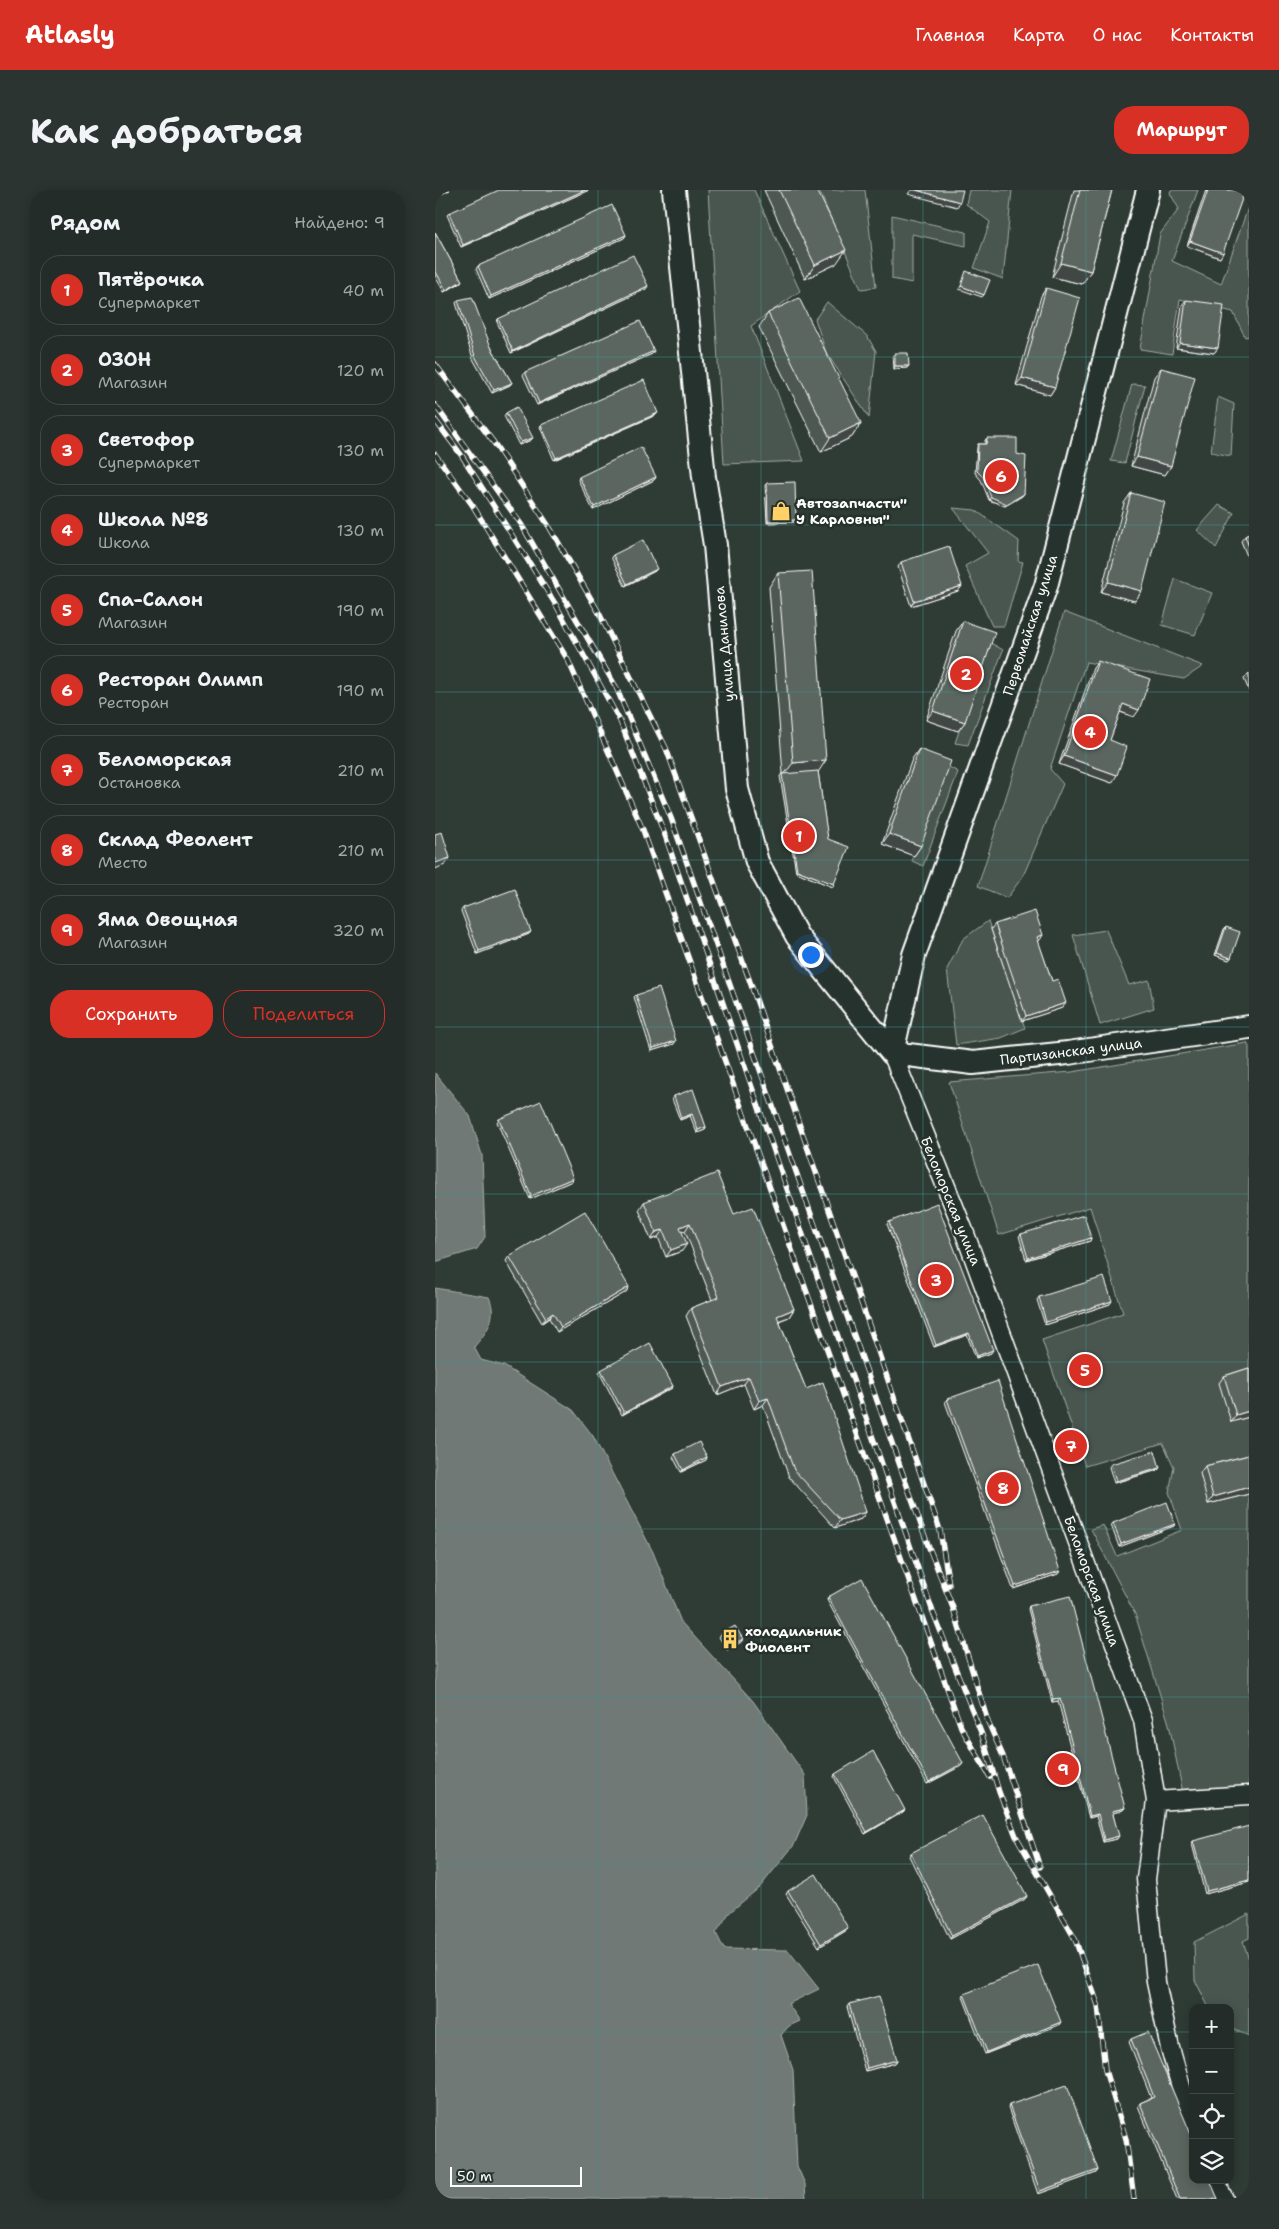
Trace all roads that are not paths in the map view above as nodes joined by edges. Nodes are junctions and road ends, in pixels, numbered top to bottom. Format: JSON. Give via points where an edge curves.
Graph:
{"nodes":[{"id":1,"x":674,"y":190,"type":"edge"},
{"id":2,"x":1148,"y":190,"type":"edge"},
{"id":3,"x":1249,"y":1027,"type":"edge"},
{"id":4,"x":892,"y":1054,"type":"junction"},
{"id":5,"x":1249,"y":1795,"type":"edge"},
{"id":6,"x":1156,"y":1801,"type":"junction"},
{"id":7,"x":1189,"y":2115,"type":"edge"},
{"id":8,"x":1217,"y":2184,"type":"edge"},
{"id":9,"x":1224,"y":2199,"type":"edge"}],
"edges":[{"from":1,"to":4,"type":"main road","name":"улица Данилова","via":[[704,477],[715,545],[737,789],[757,862],[797,936]]},
{"from":2,"to":4,"type":"main road","name":"Первомайская улица","via":[[1046,586],[913,956]]},
{"from":3,"to":4,"type":"main road","name":"Партизанская улица","via":[[1068,1054],[973,1063]]},
{"from":4,"to":6,"type":"street","name":"Беломорская улица","via":[[964,1231],[1143,1720]]},
{"from":5,"to":6,"type":"street"},
{"from":6,"to":7,"type":"street","name":"Беломорская улица","via":[[1145,1879],[1157,1982],[1170,2048]]},
{"from":8,"to":9,"type":"street"}]}
